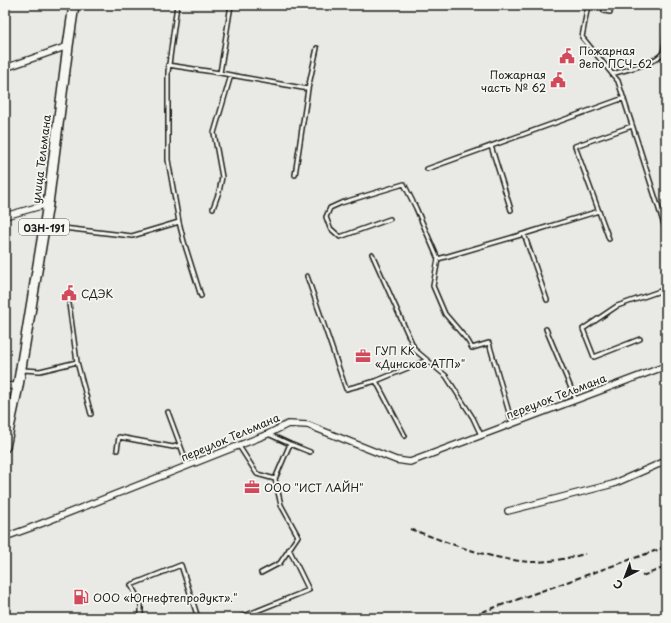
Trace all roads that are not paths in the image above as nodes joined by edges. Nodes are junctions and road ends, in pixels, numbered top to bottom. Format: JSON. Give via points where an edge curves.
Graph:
{"nodes":[{"id":1,"x":74,"y":5,"type":"edge"},
{"id":2,"x":177,"y":5,"type":"edge"},
{"id":3,"x":231,"y":5,"type":"edge"},
{"id":4,"x":588,"y":5,"type":"edge"},
{"id":5,"x":604,"y":5,"type":"edge"},
{"id":6,"x":610,"y":12,"type":"dead end"},
{"id":7,"x":666,"y":33,"type":"edge"},
{"id":8,"x":68,"y":46,"type":"junction"},
{"id":9,"x":317,"y":48,"type":"dead end"},
{"id":10,"x":168,"y":65,"type":"junction"},
{"id":11,"x":5,"y":68,"type":"edge"},
{"id":12,"x":220,"y":73,"type":"junction"},
{"id":13,"x":612,"y":74,"type":"junction"},
{"id":14,"x":231,"y":75,"type":"junction"},
{"id":15,"x":308,"y":89,"type":"junction"},
{"id":16,"x":624,"y":98,"type":"junction"},
{"id":17,"x":632,"y":126,"type":"junction"},
{"id":18,"x":491,"y":146,"type":"junction"},
{"id":19,"x":427,"y":169,"type":"dead end"},
{"id":20,"x":295,"y":175,"type":"dead end"},
{"id":21,"x":48,"y":204,"type":"junction"},
{"id":22,"x":213,"y":208,"type":"dead end"},
{"id":23,"x":512,"y":210,"type":"dead end"},
{"id":24,"x":599,"y":210,"type":"junction"},
{"id":25,"x":5,"y":216,"type":"edge"},
{"id":26,"x":390,"y":219,"type":"dead end"},
{"id":27,"x":179,"y":222,"type":"junction"},
{"id":28,"x":44,"y":226,"type":"junction"},
{"id":29,"x":666,"y":231,"type":"edge"},
{"id":30,"x":524,"y":234,"type":"junction"},
{"id":31,"x":609,"y":239,"type":"dead end"},
{"id":32,"x":372,"y":254,"type":"dead end"},
{"id":33,"x":438,"y":259,"type":"junction"},
{"id":34,"x":307,"y":276,"type":"dead end"},
{"id":35,"x":666,"y":289,"type":"edge"},
{"id":36,"x":201,"y":296,"type":"dead end"},
{"id":37,"x":548,"y":300,"type":"dead end"},
{"id":38,"x":69,"y":304,"type":"dead end"},
{"id":39,"x":546,"y":329,"type":"dead end"},
{"id":40,"x":640,"y":339,"type":"dead end"},
{"id":41,"x":427,"y":360,"type":"junction"},
{"id":42,"x":77,"y":362,"type":"junction"},
{"id":43,"x":666,"y":366,"type":"edge"},
{"id":44,"x":21,"y":369,"type":"junction"},
{"id":45,"x":376,"y":381,"type":"junction"},
{"id":46,"x":5,"y":386,"type":"edge"},
{"id":47,"x":18,"y":386,"type":"junction"},
{"id":48,"x":576,"y":400,"type":"junction"},
{"id":49,"x":168,"y":412,"type":"dead end"},
{"id":50,"x":90,"y":414,"type":"dead end"},
{"id":51,"x":512,"y":424,"type":"junction"},
{"id":52,"x":268,"y":434,"type":"junction"},
{"id":53,"x":481,"y":435,"type":"junction"},
{"id":54,"x":405,"y":436,"type":"dead end"},
{"id":55,"x":290,"y":444,"type":"junction"},
{"id":56,"x":180,"y":445,"type":"junction"},
{"id":57,"x":239,"y":446,"type":"junction"},
{"id":58,"x":5,"y":447,"type":"edge"},
{"id":59,"x":117,"y":450,"type":"dead end"},
{"id":60,"x":310,"y":452,"type":"dead end"},
{"id":61,"x":666,"y":461,"type":"edge"},
{"id":62,"x":188,"y":466,"type":"junction"},
{"id":63,"x":275,"y":480,"type":"junction"},
{"id":64,"x":508,"y":511,"type":"dead end"},
{"id":65,"x":5,"y":537,"type":"edge"},
{"id":66,"x":289,"y":550,"type":"junction"},
{"id":67,"x":261,"y":573,"type":"dead end"},
{"id":68,"x":138,"y":618,"type":"edge"},
{"id":69,"x":198,"y":618,"type":"edge"},
{"id":70,"x":240,"y":618,"type":"edge"}],
"edges":[{"from":1,"to":8,"type":"main road","name":"улица Тельмана","number":"03Н-191"},
{"from":2,"to":10,"type":"lane"},
{"from":3,"to":12,"type":"lane"},
{"from":4,"to":13,"type":"lane","via":[[582,37]]},
{"from":5,"to":6,"type":"lane","via":[[604,10]]},
{"from":7,"to":13,"type":"lane","via":[[664,51],[659,57],[649,63]]},
{"from":8,"to":11,"type":"street"},
{"from":8,"to":21,"type":"main road","name":"улица Тельмана","number":"03Н-191"},
{"from":9,"to":15,"type":"lane"},
{"from":10,"to":12,"type":"lane"},
{"from":10,"to":27,"type":"lane","via":[[168,160]]},
{"from":12,"to":14,"type":"lane"},
{"from":13,"to":16,"type":"lane","via":[[618,81]]},
{"from":14,"to":15,"type":"lane"},
{"from":14,"to":22,"type":"lane","via":[[214,133],[222,177]]},
{"from":15,"to":20,"type":"lane"},
{"from":16,"to":17,"type":"lane"},
{"from":16,"to":18,"type":"lane"},
{"from":17,"to":24,"type":"lane","via":[[575,146]]},
{"from":17,"to":29,"type":"lane"},
{"from":18,"to":19,"type":"lane"},
{"from":18,"to":23,"type":"lane"},
{"from":21,"to":25,"type":"street"},
{"from":21,"to":28,"type":"main road","name":"улица Тельмана","number":"03Н-191"},
{"from":24,"to":30,"type":"lane"},
{"from":24,"to":31,"type":"lane"},
{"from":26,"to":33,"type":"lane","via":[[340,237],[330,228],[326,217],[330,208],[336,205],[404,184]]},
{"from":27,"to":28,"type":"lane","via":[[132,236]]},
{"from":27,"to":36,"type":"lane"},
{"from":28,"to":44,"type":"main road","name":"улица Тельмана","number":"03Н-191"},
{"from":30,"to":33,"type":"lane"},
{"from":30,"to":37,"type":"lane"},
{"from":32,"to":41,"type":"lane","via":[[415,350]]},
{"from":33,"to":51,"type":"lane","via":[[433,286],[445,314],[472,348],[489,342]]},
{"from":34,"to":45,"type":"lane","via":[[346,389]]},
{"from":35,"to":40,"type":"lane","via":[[617,306],[583,329],[594,357]]},
{"from":38,"to":42,"type":"lane"},
{"from":39,"to":48,"type":"lane"},
{"from":41,"to":45,"type":"lane"},
{"from":41,"to":53,"type":"lane","via":[[446,376]]},
{"from":42,"to":44,"type":"lane","via":[[40,372]]},
{"from":42,"to":50,"type":"lane"},
{"from":43,"to":48,"type":"street","name":"переулок Тельмана"},
{"from":44,"to":47,"type":"main road","name":"улица Тельмана","number":"03Н-191"},
{"from":45,"to":54,"type":"lane"},
{"from":46,"to":47,"type":"street"},
{"from":47,"to":58,"type":"main road","name":"улица Тельмана","number":"03Н-191"},
{"from":48,"to":51,"type":"street","name":"переулок Тельмана"},
{"from":49,"to":56,"type":"lane"},
{"from":51,"to":53,"type":"street","name":"переулок Тельмана"},
{"from":52,"to":53,"type":"street","name":"переулок Тельмана","via":[[288,424],[308,425],[396,460],[410,462]]},
{"from":52,"to":55,"type":"lane"},
{"from":52,"to":57,"type":"street","name":"переулок Тельмана"},
{"from":55,"to":60,"type":"lane"},
{"from":55,"to":63,"type":"lane"},
{"from":56,"to":59,"type":"lane","via":[[173,447],[119,437]]},
{"from":56,"to":62,"type":"lane"},
{"from":57,"to":62,"type":"street","name":"переулок Тельмана"},
{"from":57,"to":63,"type":"lane","via":[[257,474]]},
{"from":61,"to":64,"type":"street","via":[[613,484]]},
{"from":62,"to":65,"type":"street","name":"переулок Тельмана"},
{"from":63,"to":66,"type":"lane","via":[[281,505],[298,536]]},
{"from":66,"to":67,"type":"lane","via":[[280,563]]},
{"from":66,"to":70,"type":"lane","via":[[309,590]]},
{"from":68,"to":69,"type":"lane","via":[[141,614],[141,604],[131,585],[181,565]]}]}
